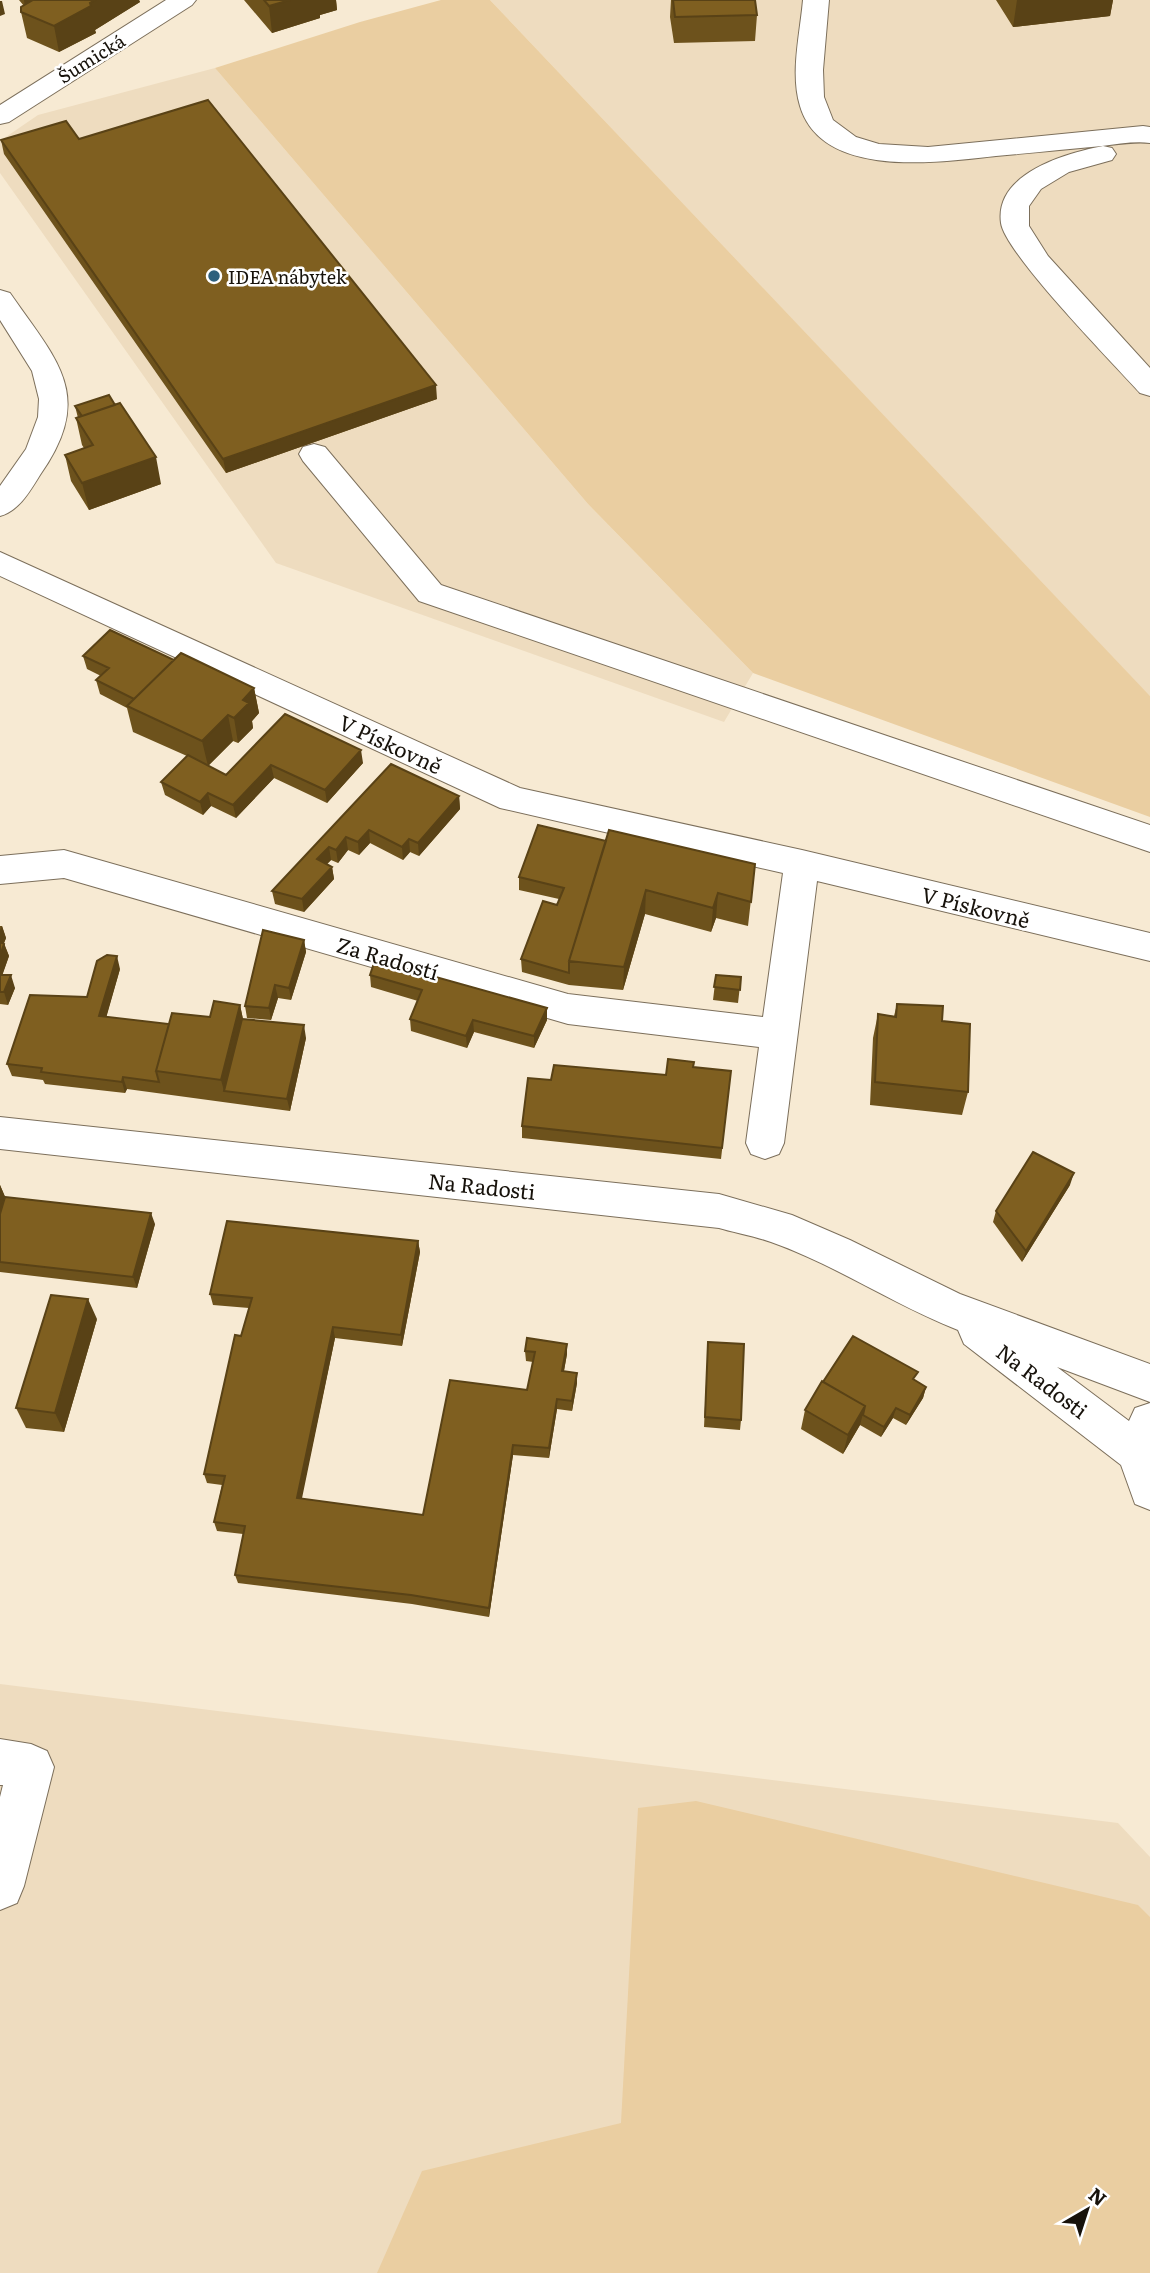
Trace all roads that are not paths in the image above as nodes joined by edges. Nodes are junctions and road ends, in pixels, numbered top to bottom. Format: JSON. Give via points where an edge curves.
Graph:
{"nodes":[{"id":1,"x":183,"y":0,"type":"edge"},
{"id":2,"x":816,"y":0,"type":"edge"},
{"id":3,"x":0,"y":116,"type":"edge"},
{"id":4,"x":1150,"y":135,"type":"edge"},
{"id":5,"x":1150,"y":148,"type":"edge"},
{"id":6,"x":0,"y":299,"type":"edge"},
{"id":7,"x":1150,"y":386,"type":"edge"},
{"id":8,"x":314,"y":454,"type":"dead end"},
{"id":9,"x":0,"y":506,"type":"edge"},
{"id":10,"x":0,"y":563,"type":"edge"},
{"id":11,"x":1150,"y":839,"type":"edge"},
{"id":12,"x":802,"y":864,"type":"junction"},
{"id":13,"x":0,"y":870,"type":"edge"},
{"id":14,"x":1150,"y":947,"type":"edge"},
{"id":15,"x":780,"y":1034,"type":"junction"},
{"id":16,"x":0,"y":1133,"type":"edge"},
{"id":17,"x":765,"y":1143,"type":"dead end"},
{"id":18,"x":946,"y":1307,"type":"junction"},
{"id":19,"x":1150,"y":1383,"type":"edge"},
{"id":20,"x":1147,"y":1455,"type":"edge"},
{"id":21,"x":0,"y":1762,"type":"edge"},
{"id":22,"x":0,"y":1886,"type":"edge"}],
"edges":[{"from":1,"to":3,"type":"street","name":"Šumická"},
{"from":2,"to":4,"type":"street","via":[[810,86],[814,110],[825,127],[866,150],[896,156],[928,155]]},
{"from":5,"to":7,"type":"street","via":[[1099,154],[1045,174],[1015,203],[1014,221],[1038,262]]},
{"from":6,"to":9,"type":"street","via":[[50,381],[55,406],[45,442]]},
{"from":8,"to":11,"type":"street","via":[[430,593]]},
{"from":10,"to":12,"type":"street","name":"V Pískovně","via":[[512,799]]},
{"from":12,"to":14,"type":"street","name":"V Pískovně"},
{"from":12,"to":15,"type":"street"},
{"from":13,"to":15,"type":"street","name":"Za Radostí","via":[[65,864],[568,1009]]},
{"from":15,"to":17,"type":"street"},
{"from":16,"to":18,"type":"street","name":"Na Radosti","via":[[719,1211],[790,1232]]},
{"from":18,"to":19,"type":"street","name":"Na Radosti"},
{"from":18,"to":20,"type":"street","name":"Na Radosti"},
{"from":21,"to":22,"type":"street","via":[[32,1767]]}]}
